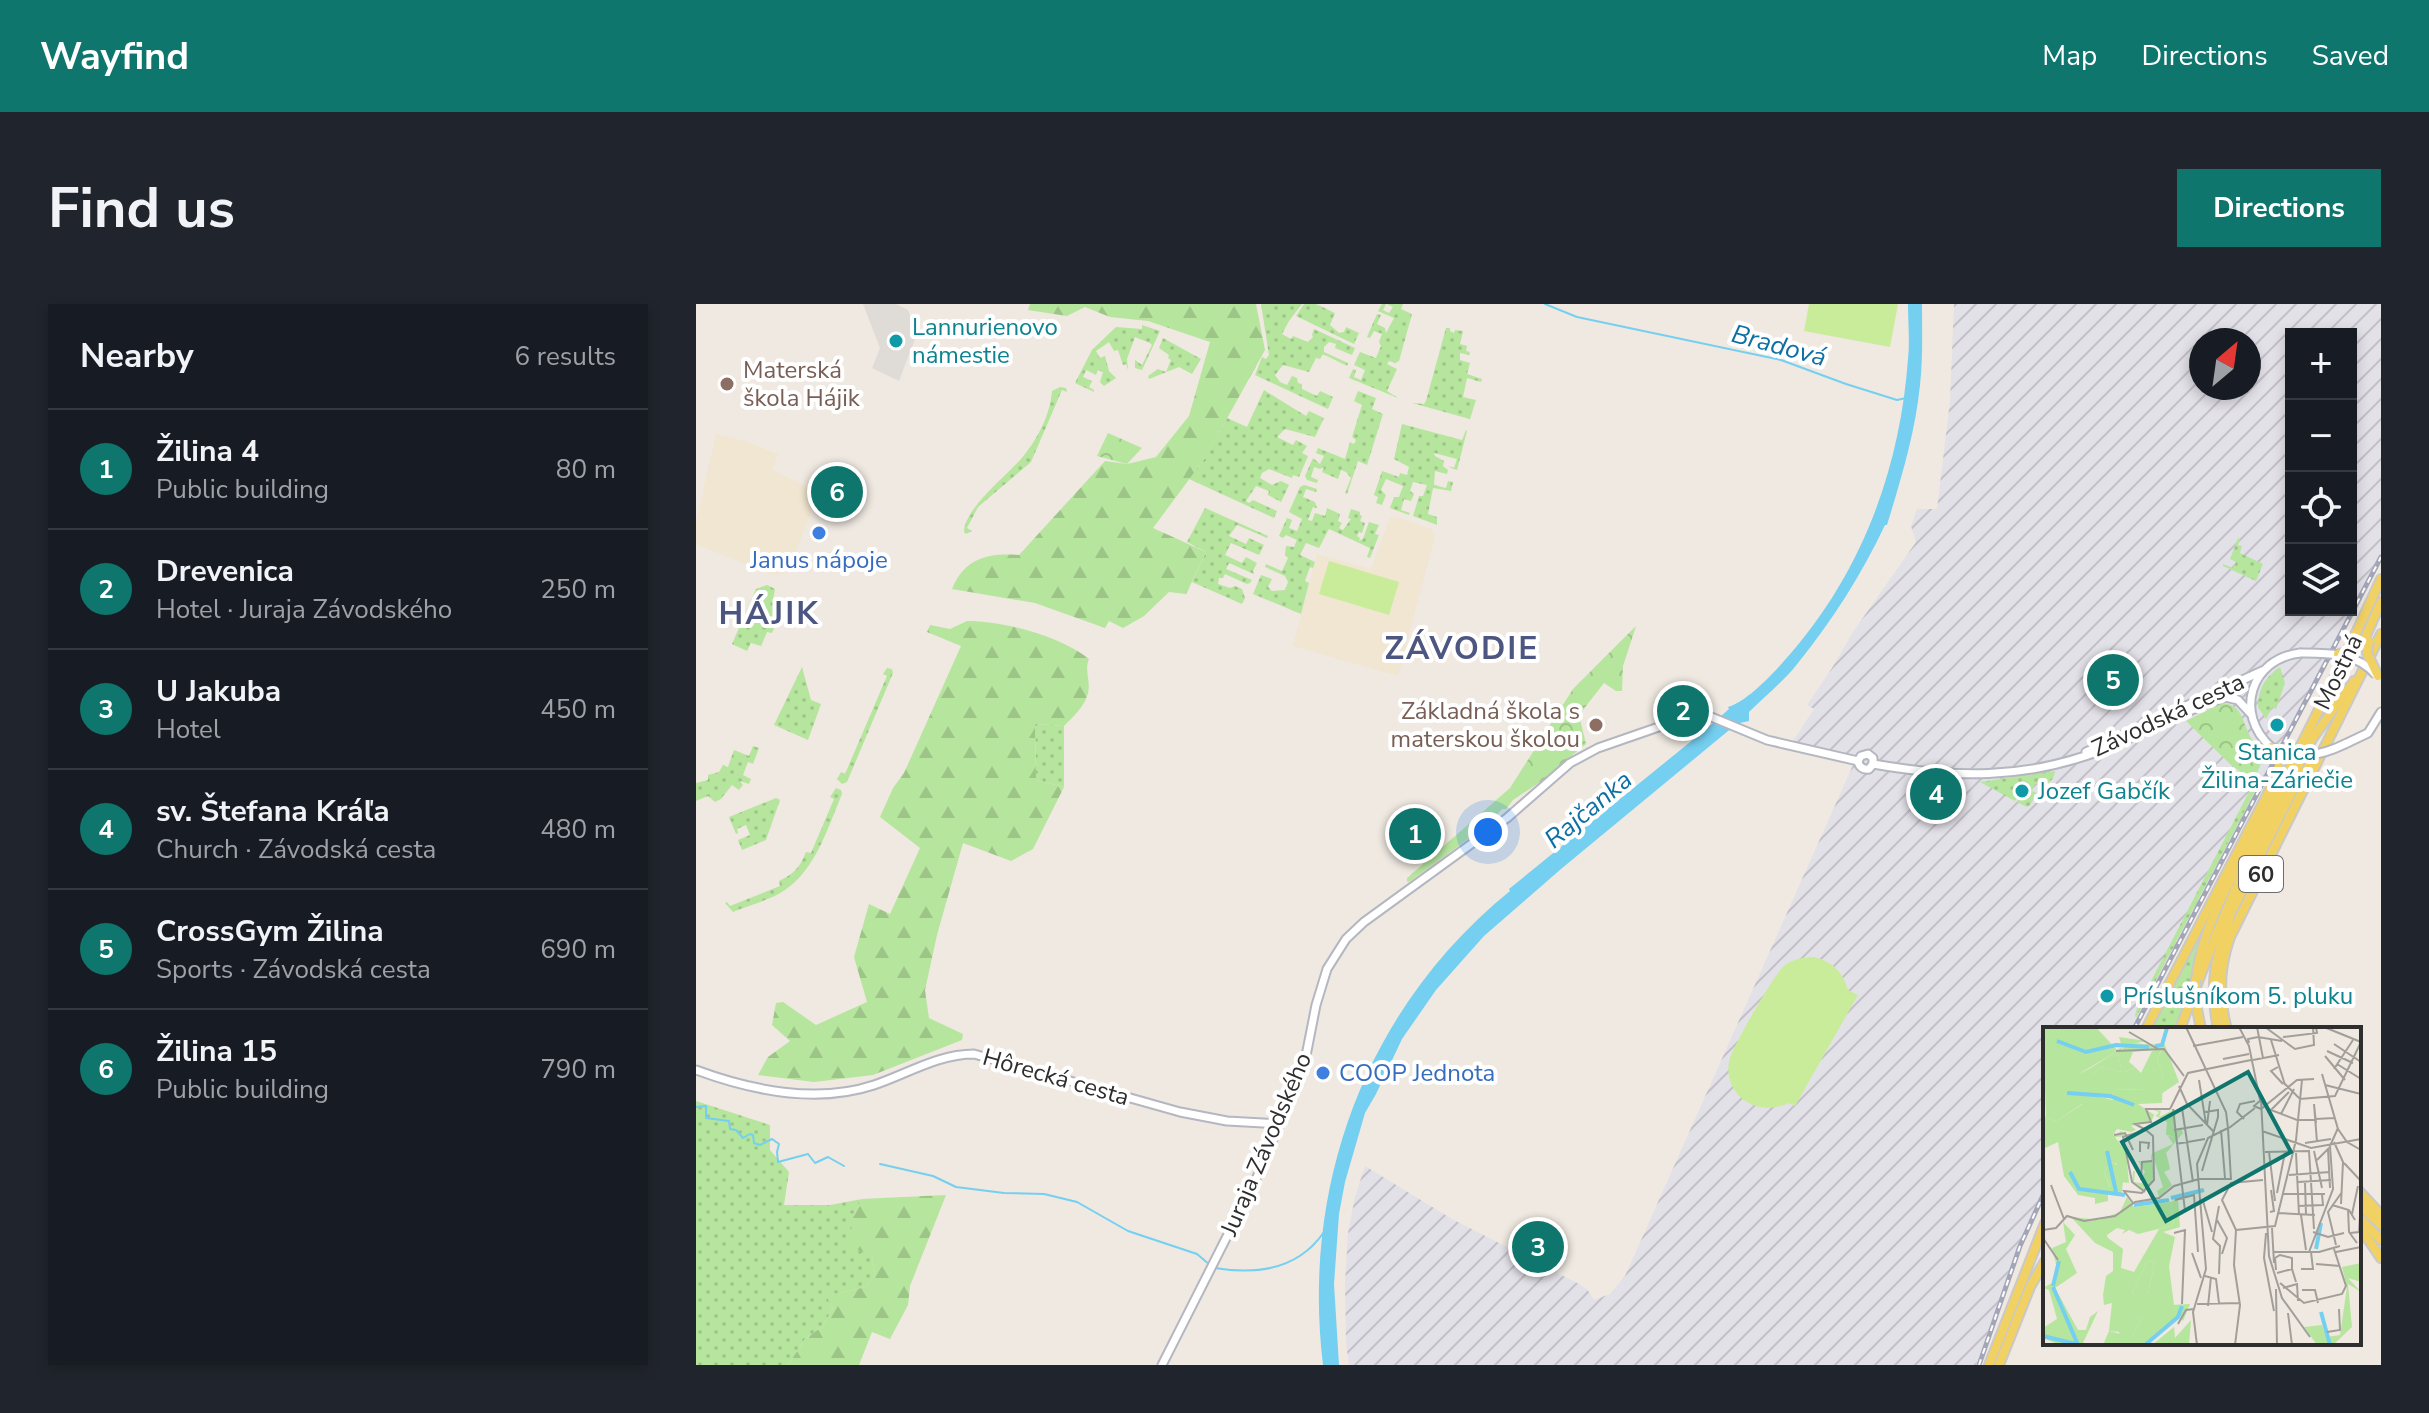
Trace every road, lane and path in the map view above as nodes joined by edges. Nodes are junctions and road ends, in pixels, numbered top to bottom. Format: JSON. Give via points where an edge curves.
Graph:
{"nodes":[{"id":1,"x":2381,"y":579,"type":"edge"},
{"id":2,"x":2381,"y":602,"type":"edge"},
{"id":3,"x":2379,"y":616,"type":"edge"},
{"id":4,"x":2381,"y":634,"type":"edge"},
{"id":5,"x":2373,"y":651,"type":"junction"},
{"id":6,"x":2338,"y":654,"type":"junction"},
{"id":7,"x":2264,"y":669,"type":"junction"},
{"id":8,"x":2379,"y":680,"type":"edge"},
{"id":9,"x":2381,"y":712,"type":"edge"},
{"id":10,"x":2251,"y":714,"type":"junction"},
{"id":11,"x":2271,"y":747,"type":"junction"},
{"id":12,"x":2321,"y":754,"type":"junction"},
{"id":13,"x":2073,"y":759,"type":"junction"},
{"id":14,"x":1858,"y":761,"type":"joint"},
{"id":15,"x":2239,"y":848,"type":"junction"},
{"id":16,"x":2232,"y":879,"type":"junction"},
{"id":17,"x":2213,"y":902,"type":"junction"},
{"id":18,"x":2233,"y":908,"type":"junction"},
{"id":19,"x":2212,"y":948,"type":"junction"},
{"id":20,"x":2147,"y":1027,"type":"edge"},
{"id":21,"x":2181,"y":1027,"type":"edge"},
{"id":22,"x":2201,"y":1027,"type":"edge"},
{"id":23,"x":2218,"y":1027,"type":"edge"},
{"id":24,"x":2227,"y":1027,"type":"edge"},
{"id":25,"x":696,"y":1070,"type":"edge"},
{"id":26,"x":1279,"y":1124,"type":"junction"},
{"id":27,"x":2361,"y":1193,"type":"edge"},
{"id":28,"x":2361,"y":1206,"type":"edge"},
{"id":29,"x":2381,"y":1215,"type":"edge"},
{"id":30,"x":2361,"y":1219,"type":"edge"},
{"id":31,"x":2381,"y":1225,"type":"edge"},
{"id":32,"x":2043,"y":1228,"type":"edge"},
{"id":33,"x":2361,"y":1229,"type":"edge"},
{"id":34,"x":2381,"y":1240,"type":"edge"},
{"id":35,"x":2381,"y":1258,"type":"edge"},
{"id":36,"x":2043,"y":1264,"type":"edge"},
{"id":37,"x":1162,"y":1365,"type":"edge"},
{"id":38,"x":1989,"y":1365,"type":"edge"},
{"id":39,"x":1999,"y":1365,"type":"edge"}],
"edges":[{"from":1,"to":16,"type":"main road","name":"Mostná","number":"60"},
{"from":2,"to":3,"type":"main road"},
{"from":3,"to":6,"type":"main road","bridge":true,"via":[[2358,648]]},
{"from":3,"to":8,"type":"main road","bridge":true,"via":[[2367,651]]},
{"from":4,"to":5,"type":"main road","name":"Mostná","number":"60"},
{"from":5,"to":19,"type":"main road","via":[[2312,739],[2246,865]]},
{"from":5,"to":24,"type":"main road","name":"Mostná","number":"60","via":[[2230,937],[2221,985]]},
{"from":6,"to":7,"type":"street","name":"Závodská cesta","bridge":true,"via":[[2293,654]]},
{"from":6,"to":8,"type":"street","bridge":true,"via":[[2359,660]]},
{"from":7,"to":10,"type":"street","via":[[2254,687]]},
{"from":7,"to":13,"type":"street","name":"Závodská cesta"},
{"from":9,"to":12,"type":"street","bridge":true,"via":[[2370,730]]},
{"from":10,"to":11,"type":"street"},
{"from":10,"to":13,"type":"street","name":"Závodská cesta","via":[[2238,700],[2225,697]]},
{"from":11,"to":12,"type":"street","bridge":true,"via":[[2295,755]]},
{"from":11,"to":15,"type":"main road","bridge":true,"via":[[2279,767]]},
{"from":12,"to":18,"type":"main road","via":[[2299,778]]},
{"from":13,"to":14,"type":"street","name":"Závodská cesta","via":[[1976,775],[1873,764],[1868,754]]},
{"from":14,"to":26,"type":"street","name":"Juraja Závodského","via":[[1777,743],[1713,717],[1686,718],[1570,763],[1507,818],[1354,930],[1339,948],[1323,980],[1305,1061]]},
{"from":15,"to":16,"type":"main road"},
{"from":15,"to":17,"type":"main road"},
{"from":16,"to":17,"type":"main road"},
{"from":16,"to":22,"type":"main road","name":"Mostná","number":"60","bridge":true,"via":[[2204,942],[2196,980]]},
{"from":17,"to":20,"type":"main road"},
{"from":18,"to":19,"type":"main road"},
{"from":18,"to":23,"type":"main road","via":[[2214,969]]},
{"from":19,"to":21,"type":"main road"},
{"from":25,"to":26,"type":"street","name":"Hôrecká cesta","via":[[757,1087],[824,1094],[869,1087],[940,1058],[974,1054],[1193,1116]]},
{"from":26,"to":37,"type":"street","name":"Juraja Závodského"},
{"from":27,"to":29,"type":"main road"},
{"from":28,"to":31,"type":"main road"},
{"from":30,"to":34,"type":"main road"},
{"from":32,"to":38,"type":"main road"},
{"from":33,"to":35,"type":"main road"},
{"from":36,"to":39,"type":"main road"}]}
